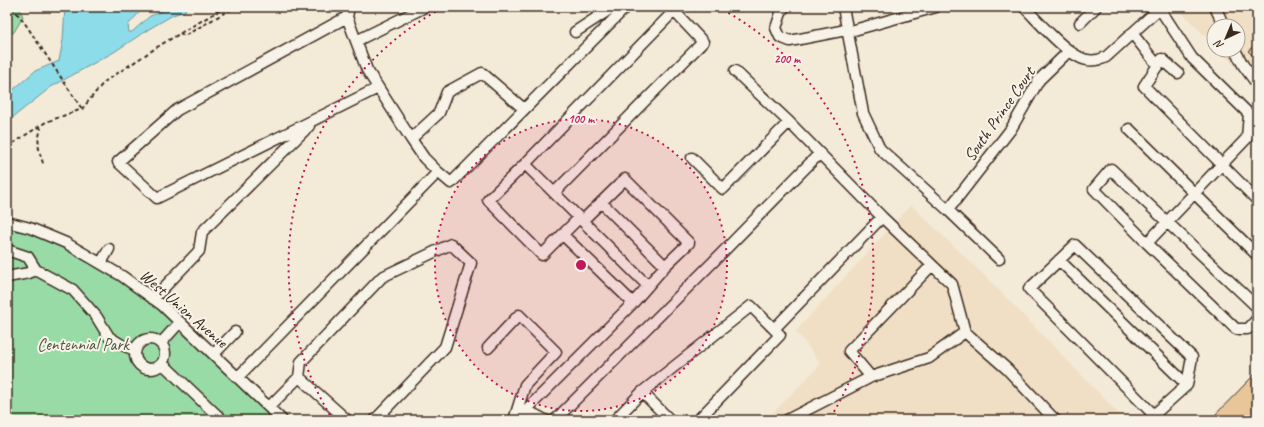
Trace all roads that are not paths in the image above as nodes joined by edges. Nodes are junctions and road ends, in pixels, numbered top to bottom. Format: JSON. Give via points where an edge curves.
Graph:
{"nodes":[{"id":1,"x":349,"y":7,"type":"edge"},
{"id":2,"x":425,"y":7,"type":"edge"},
{"id":3,"x":613,"y":7,"type":"edge"},
{"id":4,"x":626,"y":7,"type":"edge"},
{"id":5,"x":785,"y":7,"type":"edge"},
{"id":6,"x":843,"y":7,"type":"edge"},
{"id":7,"x":936,"y":7,"type":"edge"},
{"id":8,"x":1024,"y":7,"type":"edge"},
{"id":9,"x":1096,"y":7,"type":"edge"},
{"id":10,"x":1215,"y":7,"type":"edge"},
{"id":11,"x":1160,"y":8,"type":"edge"},
{"id":12,"x":347,"y":17,"type":"junction"},
{"id":13,"x":1220,"y":18,"type":"edge"},
{"id":14,"x":1080,"y":22,"type":"dead end"},
{"id":15,"x":847,"y":31,"type":"junction"},
{"id":16,"x":575,"y":32,"type":"dead end"},
{"id":17,"x":1132,"y":33,"type":"junction"},
{"id":18,"x":356,"y":41,"type":"junction"},
{"id":19,"x":1069,"y":51,"type":"junction"},
{"id":20,"x":1239,"y":58,"type":"edge"},
{"id":21,"x":1158,"y":66,"type":"junction"},
{"id":22,"x":735,"y":72,"type":"dead end"},
{"id":23,"x":1178,"y":73,"type":"dead end"},
{"id":24,"x":1257,"y":84,"type":"edge"},
{"id":25,"x":378,"y":88,"type":"junction"},
{"id":26,"x":524,"y":109,"type":"junction"},
{"id":27,"x":316,"y":119,"type":"junction"},
{"id":28,"x":788,"y":122,"type":"junction"},
{"id":29,"x":1248,"y":126,"type":"junction"},
{"id":30,"x":1129,"y":129,"type":"dead end"},
{"id":31,"x":1257,"y":135,"type":"edge"},
{"id":32,"x":411,"y":139,"type":"junction"},
{"id":33,"x":819,"y":154,"type":"junction"},
{"id":34,"x":692,"y":158,"type":"dead end"},
{"id":35,"x":525,"y":164,"type":"junction"},
{"id":36,"x":1222,"y":165,"type":"junction"},
{"id":37,"x":438,"y":172,"type":"junction"},
{"id":38,"x":554,"y":193,"type":"junction"},
{"id":39,"x":1195,"y":193,"type":"junction"},
{"id":40,"x":1257,"y":200,"type":"edge"},
{"id":41,"x":601,"y":202,"type":"junction"},
{"id":42,"x":948,"y":210,"type":"junction"},
{"id":43,"x":882,"y":217,"type":"junction"},
{"id":44,"x":580,"y":220,"type":"junction"},
{"id":45,"x":7,"y":222,"type":"edge"},
{"id":46,"x":1168,"y":222,"type":"junction"},
{"id":47,"x":563,"y":235,"type":"junction"},
{"id":48,"x":1148,"y":243,"type":"junction"},
{"id":49,"x":109,"y":249,"type":"dead end"},
{"id":50,"x":7,"y":251,"type":"edge"},
{"id":51,"x":1257,"y":255,"type":"edge"},
{"id":52,"x":999,"y":259,"type":"dead end"},
{"id":53,"x":1059,"y":260,"type":"junction"},
{"id":54,"x":101,"y":263,"type":"junction"},
{"id":55,"x":932,"y":265,"type":"junction"},
{"id":56,"x":665,"y":266,"type":"junction"},
{"id":57,"x":36,"y":270,"type":"junction"},
{"id":58,"x":7,"y":276,"type":"edge"},
{"id":59,"x":648,"y":286,"type":"junction"},
{"id":60,"x":153,"y":299,"type":"junction"},
{"id":61,"x":633,"y":303,"type":"junction"},
{"id":62,"x":1257,"y":307,"type":"edge"},
{"id":63,"x":1257,"y":319,"type":"edge"},
{"id":64,"x":180,"y":322,"type":"junction"},
{"id":65,"x":774,"y":329,"type":"junction"},
{"id":66,"x":235,"y":332,"type":"dead end"},
{"id":67,"x":965,"y":332,"type":"junction"},
{"id":68,"x":161,"y":343,"type":"junction"},
{"id":69,"x":488,"y":348,"type":"dead end"},
{"id":70,"x":135,"y":350,"type":"junction"},
{"id":71,"x":214,"y":354,"type":"junction"},
{"id":72,"x":163,"y":364,"type":"junction"},
{"id":73,"x":238,"y":377,"type":"junction"},
{"id":74,"x":299,"y":377,"type":"junction"},
{"id":75,"x":871,"y":377,"type":"junction"},
{"id":76,"x":1187,"y":385,"type":"junction"},
{"id":77,"x":642,"y":392,"type":"junction"},
{"id":78,"x":269,"y":407,"type":"junction"},
{"id":79,"x":526,"y":410,"type":"junction"},
{"id":80,"x":1151,"y":417,"type":"edge"},
{"id":81,"x":222,"y":420,"type":"edge"},
{"id":82,"x":282,"y":420,"type":"edge"},
{"id":83,"x":347,"y":420,"type":"edge"},
{"id":84,"x":375,"y":420,"type":"edge"},
{"id":85,"x":515,"y":420,"type":"edge"},
{"id":86,"x":545,"y":420,"type":"edge"},
{"id":87,"x":555,"y":420,"type":"edge"},
{"id":88,"x":615,"y":420,"type":"edge"},
{"id":89,"x":670,"y":420,"type":"edge"},
{"id":90,"x":698,"y":420,"type":"edge"},
{"id":91,"x":786,"y":420,"type":"edge"},
{"id":92,"x":1055,"y":420,"type":"edge"}],
"edges":[{"from":1,"to":12,"type":"street"},
{"from":2,"to":18,"type":"street"},
{"from":3,"to":16,"type":"street"},
{"from":4,"to":26,"type":"street"},
{"from":5,"to":15,"type":"street","via":[[776,28],[780,37],[790,41]]},
{"from":6,"to":15,"type":"street"},
{"from":7,"to":15,"type":"street"},
{"from":8,"to":19,"type":"street"},
{"from":9,"to":14,"type":"street"},
{"from":10,"to":13,"type":"street"},
{"from":11,"to":17,"type":"street"},
{"from":11,"to":29,"type":"street","via":[[1192,58],[1249,114]]},
{"from":12,"to":18,"type":"street"},
{"from":12,"to":27,"type":"street","via":[[177,110],[118,162],[157,198]]},
{"from":15,"to":42,"type":"street","via":[[863,113],[880,149]]},
{"from":17,"to":19,"type":"street","via":[[1100,60],[1080,58]]},
{"from":17,"to":21,"type":"street"},
{"from":18,"to":25,"type":"street","via":[[367,70]]},
{"from":19,"to":42,"type":"street","name":"South Prince Court","via":[[1039,80],[1011,129]]},
{"from":20,"to":24,"type":"street"},
{"from":21,"to":23,"type":"street","via":[[1162,59]]},
{"from":21,"to":36,"type":"street","via":[[1144,86]]},
{"from":22,"to":28,"type":"street"},
{"from":25,"to":27,"type":"street"},
{"from":25,"to":32,"type":"street"},
{"from":26,"to":32,"type":"street","via":[[482,73],[447,92],[439,112]]},
{"from":26,"to":37,"type":"street","via":[[451,183]]},
{"from":27,"to":60,"type":"street","via":[[202,232],[199,250]]},
{"from":28,"to":33,"type":"street"},
{"from":28,"to":34,"type":"street","via":[[723,189]]},
{"from":29,"to":31,"type":"street"},
{"from":29,"to":36,"type":"street","via":[[1247,138]]},
{"from":30,"to":39,"type":"street"},
{"from":32,"to":37,"type":"street"},
{"from":33,"to":43,"type":"street"},
{"from":33,"to":87,"type":"street"},
{"from":35,"to":38,"type":"street"},
{"from":35,"to":38,"type":"street","via":[[674,11],[703,42]]},
{"from":35,"to":47,"type":"street","via":[[488,200],[542,255]]},
{"from":36,"to":39,"type":"street"},
{"from":36,"to":40,"type":"street"},
{"from":37,"to":73,"type":"street"},
{"from":38,"to":44,"type":"street"},
{"from":39,"to":46,"type":"street"},
{"from":39,"to":51,"type":"street"},
{"from":41,"to":44,"type":"street"},
{"from":41,"to":56,"type":"street"},
{"from":41,"to":56,"type":"street","via":[[625,179],[652,205],[689,243]]},
{"from":42,"to":52,"type":"street"},
{"from":43,"to":55,"type":"street"},
{"from":43,"to":65,"type":"street"},
{"from":44,"to":47,"type":"street"},
{"from":44,"to":59,"type":"street"},
{"from":45,"to":54,"type":"street","name":"West Union Avenue","via":[[30,228],[66,243]]},
{"from":46,"to":48,"type":"street"},
{"from":46,"to":48,"type":"street","via":[[1111,169],[1094,189]]},
{"from":46,"to":62,"type":"street"},
{"from":47,"to":61,"type":"street"},
{"from":48,"to":63,"type":"street","via":[[1236,329],[1248,329]]},
{"from":49,"to":54,"type":"street"},
{"from":50,"to":57,"type":"street","via":[[28,257]]},
{"from":53,"to":76,"type":"street"},
{"from":53,"to":76,"type":"street","via":[[1075,245],[1192,357]]},
{"from":53,"to":80,"type":"street","via":[[1029,289]]},
{"from":54,"to":60,"type":"street","name":"West Union Avenue"},
{"from":55,"to":67,"type":"street","via":[[952,284]]},
{"from":55,"to":75,"type":"street","via":[[849,351]]},
{"from":56,"to":59,"type":"street"},
{"from":57,"to":58,"type":"street"},
{"from":57,"to":70,"type":"street","via":[[73,290],[96,316],[109,337]]},
{"from":59,"to":61,"type":"street"},
{"from":60,"to":64,"type":"street","name":"West Union Avenue"},
{"from":61,"to":79,"type":"street"},
{"from":64,"to":68,"type":"street"},
{"from":64,"to":71,"type":"street","name":"West Union Avenue"},
{"from":65,"to":77,"type":"street","via":[[751,306]]},
{"from":65,"to":90,"type":"street","via":[[780,335]]},
{"from":66,"to":71,"type":"street"},
{"from":67,"to":75,"type":"street","via":[[928,358]]},
{"from":67,"to":92,"type":"street","via":[[1006,369]]},
{"from":68,"to":70,"type":"street","via":[[156,340],[143,340]]},
{"from":68,"to":72,"type":"street","via":[[166,353]]},
{"from":69,"to":85,"type":"street","via":[[519,315],[556,352],[525,385]]},
{"from":70,"to":72,"type":"street","via":[[136,362],[140,367],[152,370]]},
{"from":71,"to":73,"type":"street","name":"West Union Avenue"},
{"from":72,"to":81,"type":"street"},
{"from":73,"to":78,"type":"street","name":"West Union Avenue"},
{"from":74,"to":78,"type":"street"},
{"from":74,"to":83,"type":"street"},
{"from":74,"to":84,"type":"street","via":[[301,362],[382,276],[451,244],[471,263],[445,347]]},
{"from":75,"to":91,"type":"street"},
{"from":76,"to":80,"type":"street"},
{"from":77,"to":88,"type":"street"},
{"from":77,"to":89,"type":"street"},
{"from":78,"to":82,"type":"street","name":"West Union Avenue"},
{"from":79,"to":85,"type":"street"},
{"from":79,"to":86,"type":"street"}]}
